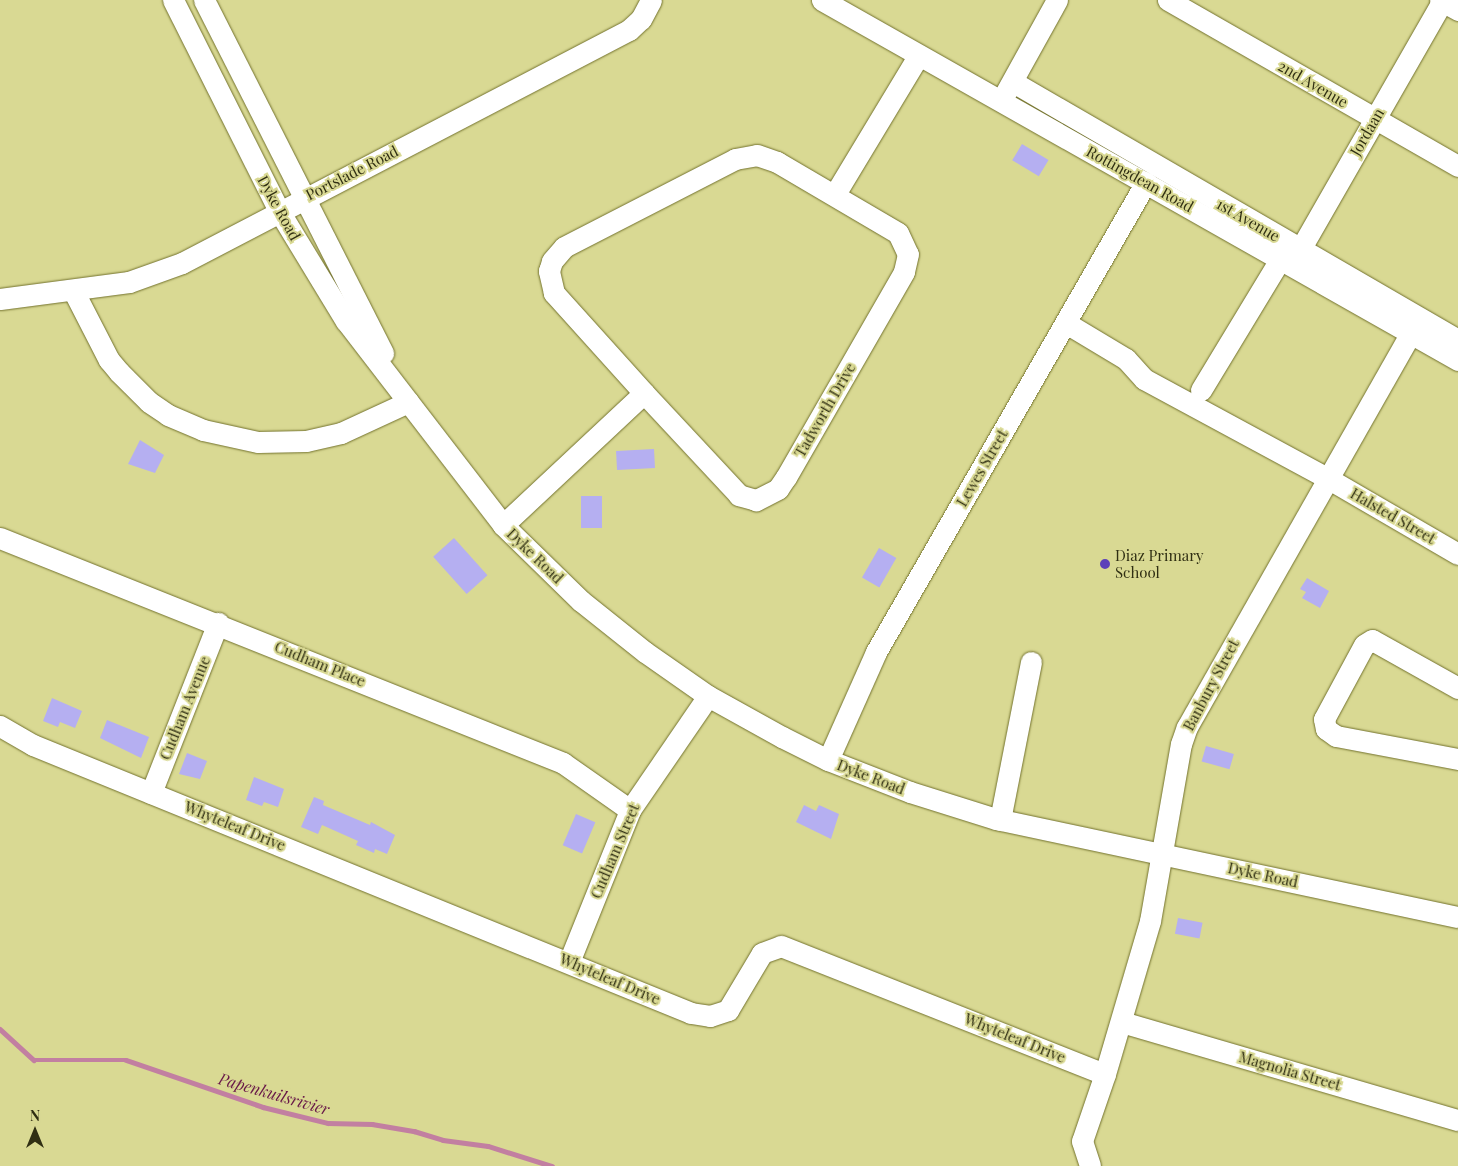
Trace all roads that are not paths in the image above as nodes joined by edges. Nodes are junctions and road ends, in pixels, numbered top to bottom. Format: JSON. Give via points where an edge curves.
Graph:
{"nodes":[{"id":1,"x":173,"y":0,"type":"edge"},
{"id":2,"x":204,"y":0,"type":"edge"},
{"id":3,"x":651,"y":0,"type":"edge"},
{"id":4,"x":1057,"y":0,"type":"edge"},
{"id":5,"x":1168,"y":0,"type":"edge"},
{"id":6,"x":834,"y":3,"type":"edge"},
{"id":7,"x":1446,"y":3,"type":"edge"},
{"id":8,"x":919,"y":55,"type":"junction"},
{"id":9,"x":1013,"y":82,"type":"junction"},
{"id":10,"x":1000,"y":101,"type":"junction"},
{"id":11,"x":1374,"y":120,"type":"junction"},
{"id":12,"x":1458,"y":166,"type":"edge"},
{"id":13,"x":1146,"y":182,"type":"junction"},
{"id":14,"x":835,"y":194,"type":"junction"},
{"id":15,"x":306,"y":197,"type":"junction"},
{"id":16,"x":279,"y":211,"type":"junction"},
{"id":17,"x":1291,"y":258,"type":"junction"},
{"id":18,"x":74,"y":292,"type":"junction"},
{"id":19,"x":0,"y":299,"type":"edge"},
{"id":20,"x":1066,"y":323,"type":"junction"},
{"id":21,"x":1411,"y":333,"type":"junction"},
{"id":22,"x":1458,"y":340,"type":"edge"},
{"id":23,"x":1458,"y":360,"type":"edge"},
{"id":24,"x":1200,"y":390,"type":"dead end"},
{"id":25,"x":644,"y":393,"type":"junction"},
{"id":26,"x":408,"y":402,"type":"junction"},
{"id":27,"x":1329,"y":479,"type":"junction"},
{"id":28,"x":503,"y":525,"type":"junction"},
{"id":29,"x":0,"y":538,"type":"edge"},
{"id":30,"x":1458,"y":554,"type":"edge"},
{"id":31,"x":218,"y":623,"type":"junction"},
{"id":32,"x":1031,"y":662,"type":"dead end"},
{"id":33,"x":1458,"y":688,"type":"edge"},
{"id":34,"x":708,"y":696,"type":"junction"},
{"id":35,"x":0,"y":726,"type":"edge"},
{"id":36,"x":1458,"y":759,"type":"edge"},
{"id":37,"x":828,"y":760,"type":"junction"},
{"id":38,"x":151,"y":792,"type":"junction"},
{"id":39,"x":630,"y":810,"type":"junction"},
{"id":40,"x":1000,"y":820,"type":"junction"},
{"id":41,"x":1161,"y":853,"type":"junction"},
{"id":42,"x":1458,"y":917,"type":"edge"},
{"id":43,"x":570,"y":962,"type":"junction"},
{"id":44,"x":1122,"y":1022,"type":"junction"},
{"id":45,"x":1105,"y":1074,"type":"junction"},
{"id":46,"x":1458,"y":1120,"type":"edge"},
{"id":47,"x":1090,"y":1166,"type":"edge"}],
"edges":[{"from":1,"to":16,"type":"street","name":"Dyke Road"},
{"from":2,"to":15,"type":"street","name":"Dyke Road"},
{"from":3,"to":15,"type":"street","name":"Portslade Road","via":[[641,18],[629,30]]},
{"from":4,"to":9,"type":"street"},
{"from":5,"to":11,"type":"street","name":"2nd Avenue"},
{"from":6,"to":8,"type":"street","name":"Rottingdean Road"},
{"from":7,"to":11,"type":"street","name":"Jordaan"},
{"from":8,"to":10,"type":"street","name":"Rottingdean Road"},
{"from":8,"to":14,"type":"street"},
{"from":9,"to":10,"type":"street"},
{"from":9,"to":17,"type":"street","name":"1st Avenue"},
{"from":10,"to":13,"type":"street","name":"Rottingdean Road"},
{"from":11,"to":12,"type":"street","name":"2nd Avenue"},
{"from":11,"to":17,"type":"street","name":"Jordaan"},
{"from":13,"to":17,"type":"street","name":"Rottingdean Road"},
{"from":13,"to":20,"type":"street","name":"Lewes Street"},
{"from":14,"to":25,"type":"street","name":"Tadworth Drive","via":[[776,162],[747,156],[558,251],[549,272],[554,292]]},
{"from":14,"to":25,"type":"street","name":"Tadworth Drive","via":[[898,234],[906,245],[908,262],[778,489],[756,500],[739,495]]},
{"from":15,"to":16,"type":"street","name":"Portslade Road"},
{"from":15,"to":26,"type":"street","name":"Dyke Road"},
{"from":16,"to":18,"type":"street","name":"Portslade Road","via":[[182,263],[129,282]]},
{"from":16,"to":26,"type":"street","name":"Dyke Road","via":[[346,321]]},
{"from":17,"to":21,"type":"street","name":"Rottingdean Road"},
{"from":17,"to":22,"type":"street","name":"1st Avenue"},
{"from":17,"to":24,"type":"street","name":"Jordaan"},
{"from":18,"to":19,"type":"street","name":"Portslade Road"},
{"from":18,"to":26,"type":"street","via":[[108,360],[119,372],[149,402],[168,415],[203,430],[258,442],[306,441],[341,433]]},
{"from":20,"to":27,"type":"street","name":"Halsted Street","via":[[1126,359],[1136,373],[1150,383]]},
{"from":20,"to":37,"type":"street","name":"Lewes Street","via":[[876,652]]},
{"from":21,"to":23,"type":"street","name":"Rottingdean Road"},
{"from":21,"to":27,"type":"street","name":"Banbury Street"},
{"from":25,"to":28,"type":"street"},
{"from":26,"to":28,"type":"street","name":"Dyke Road"},
{"from":27,"to":30,"type":"street","name":"Halsted Street"},
{"from":27,"to":41,"type":"street","name":"Banbury Street","via":[[1193,714],[1181,744]]},
{"from":28,"to":34,"type":"street","name":"Dyke Road","via":[[581,601],[645,652]]},
{"from":29,"to":31,"type":"street","name":"Cudham Place"},
{"from":31,"to":38,"type":"street","name":"Cudham Avenue"},
{"from":31,"to":39,"type":"street","name":"Cudham Place","via":[[563,763]]},
{"from":32,"to":40,"type":"street"},
{"from":33,"to":36,"type":"street","via":[[1372,640],[1364,645],[1324,719],[1328,731],[1336,736]]},
{"from":34,"to":37,"type":"street","name":"Dyke Road"},
{"from":34,"to":39,"type":"street","name":"Cudham Street"},
{"from":35,"to":38,"type":"street","name":"Whyteleaf Drive","via":[[34,745]]},
{"from":37,"to":40,"type":"street","name":"Dyke Road","via":[[910,792]]},
{"from":38,"to":43,"type":"street","name":"Whyteleaf Drive"},
{"from":39,"to":43,"type":"street","name":"Cudham Street"},
{"from":40,"to":41,"type":"street","name":"Dyke Road"},
{"from":41,"to":42,"type":"street","name":"Dyke Road"},
{"from":41,"to":44,"type":"street","name":"Banbury Street","via":[[1150,921]]},
{"from":43,"to":45,"type":"street","name":"Whyteleaf Drive","via":[[691,1013],[710,1016],[733,1006],[762,953],[774,947],[789,948]]},
{"from":44,"to":45,"type":"street","name":"Banbury Street"},
{"from":44,"to":46,"type":"street","name":"Magnolia Street"},
{"from":45,"to":47,"type":"street","via":[[1082,1141]]}]}
